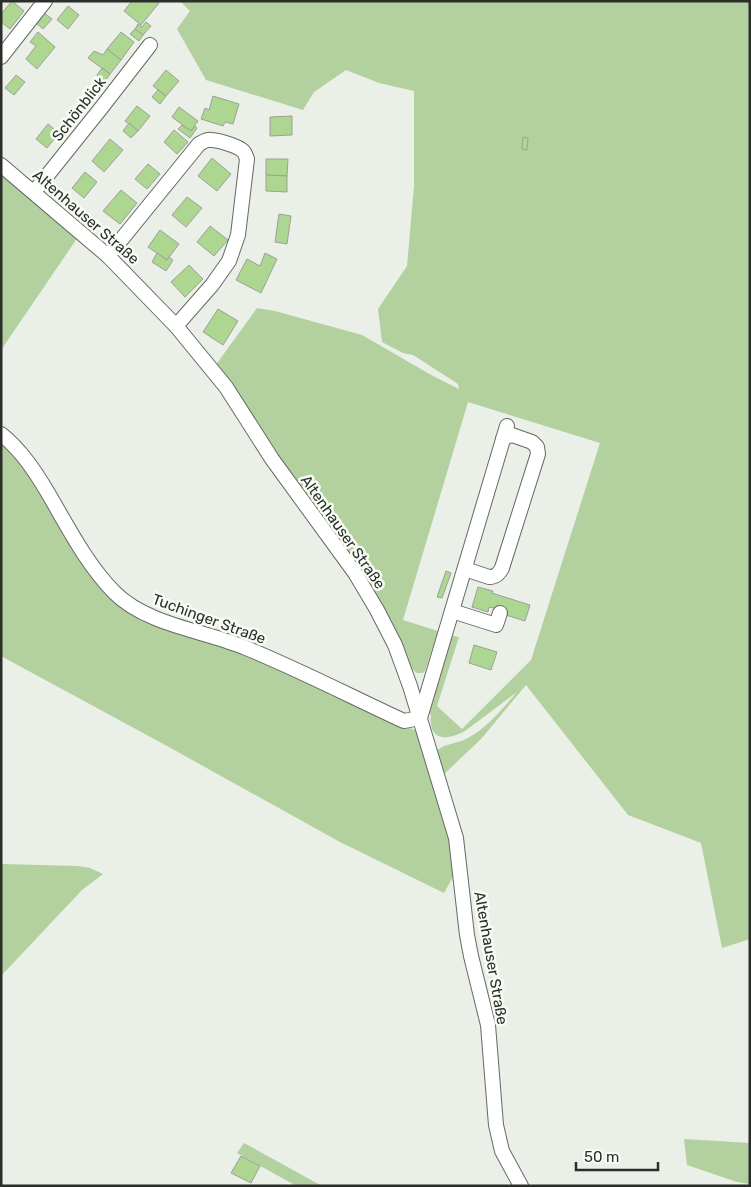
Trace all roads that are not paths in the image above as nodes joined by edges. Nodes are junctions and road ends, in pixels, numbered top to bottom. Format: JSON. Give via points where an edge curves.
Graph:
{"nodes":[{"id":1,"x":45,"y":1,"type":"edge"},
{"id":2,"x":150,"y":45,"type":"dead end"},
{"id":3,"x":1,"y":56,"type":"edge"},
{"id":4,"x":1,"y":166,"type":"edge"},
{"id":5,"x":34,"y":192,"type":"junction"},
{"id":6,"x":108,"y":256,"type":"junction"},
{"id":7,"x":176,"y":326,"type":"junction"},
{"id":8,"x":1,"y":434,"type":"edge"},
{"id":9,"x":465,"y":569,"type":"junction"},
{"id":10,"x":452,"y":611,"type":"junction"},
{"id":11,"x":500,"y":613,"type":"dead end"},
{"id":12,"x":420,"y":718,"type":"junction"},
{"id":13,"x":521,"y":1186,"type":"edge"}],
"edges":[{"from":1,"to":3,"type":"street"},
{"from":2,"to":5,"type":"street","name":"Schönblick"},
{"from":4,"to":5,"type":"street","name":"Altenhauser Straße"},
{"from":5,"to":6,"type":"street","name":"Altenhauser Straße"},
{"from":6,"to":7,"type":"street","name":"Altenhauser Straße"},
{"from":6,"to":7,"type":"street","via":[[199,144],[211,140],[224,142],[245,153],[247,159],[238,235],[229,261]]},
{"from":7,"to":12,"type":"street","name":"Altenhauser Straße","via":[[226,387],[272,460],[367,592],[395,646]]},
{"from":8,"to":12,"type":"street","name":"Tuchinger Straße","via":[[36,473],[93,568],[129,605],[167,623],[246,648],[404,721]]},
{"from":9,"to":9,"type":"street","via":[[505,432],[505,437],[512,435],[532,442],[538,454],[500,574],[489,577]]},
{"from":9,"to":10,"type":"street"},
{"from":10,"to":11,"type":"street","via":[[496,625]]},
{"from":10,"to":12,"type":"street"},
{"from":12,"to":13,"type":"street","name":"Altenhauser Straße","via":[[456,838],[467,934],[488,1024],[498,1140]]}]}
